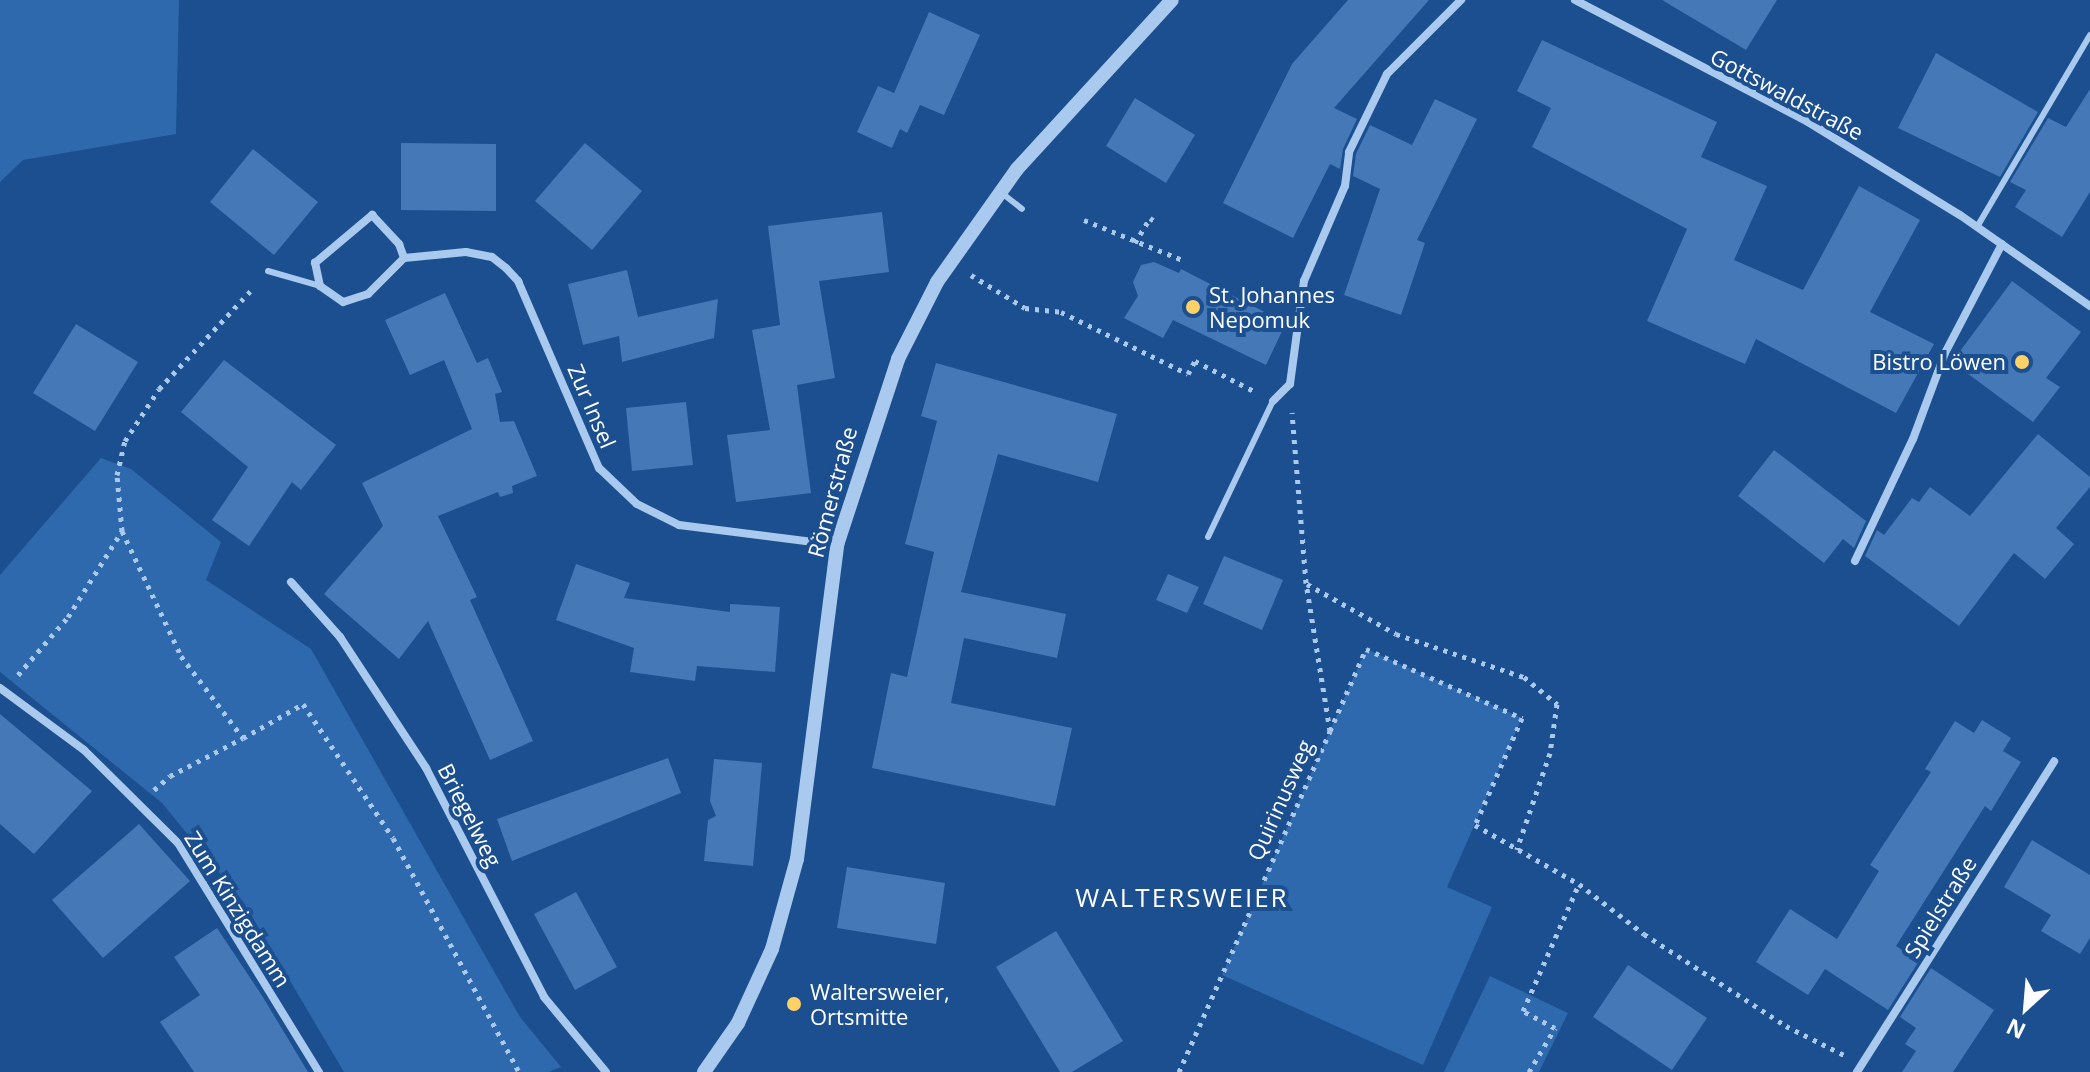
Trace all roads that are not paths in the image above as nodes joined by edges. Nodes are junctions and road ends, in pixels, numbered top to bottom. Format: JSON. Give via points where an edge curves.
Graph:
{"nodes":[{"id":1,"x":1172,"y":0,"type":"edge"},
{"id":2,"x":1461,"y":0,"type":"edge"},
{"id":3,"x":1575,"y":0,"type":"edge"},
{"id":4,"x":2090,"y":35,"type":"edge"},
{"id":5,"x":1001,"y":192,"type":"junction"},
{"id":6,"x":1022,"y":209,"type":"dead end"},
{"id":7,"x":1977,"y":227,"type":"junction"},
{"id":8,"x":2002,"y":244,"type":"junction"},
{"id":9,"x":404,"y":258,"type":"junction"},
{"id":10,"x":268,"y":271,"type":"road end"},
{"id":11,"x":320,"y":286,"type":"junction"},
{"id":12,"x":2090,"y":306,"type":"edge"},
{"id":13,"x":1273,"y":401,"type":"joint"},
{"id":14,"x":1208,"y":537,"type":"dead end"},
{"id":15,"x":837,"y":545,"type":"junction"},
{"id":16,"x":1855,"y":561,"type":"dead end"},
{"id":17,"x":291,"y":582,"type":"dead end"},
{"id":18,"x":2,"y":689,"type":"edge"},
{"id":19,"x":2054,"y":761,"type":"dead end"},
{"id":20,"x":1860,"y":1068,"type":"edge"},
{"id":21,"x":319,"y":1072,"type":"edge"},
{"id":22,"x":606,"y":1072,"type":"edge"},
{"id":23,"x":704,"y":1072,"type":"edge"}],
"edges":[{"from":1,"to":5,"type":"street","name":"Römerstraße"},
{"from":2,"to":13,"type":"street","via":[[1387,74],[1349,152],[1345,186],[1304,281],[1290,384]]},
{"from":3,"to":7,"type":"street","name":"Gottswaldstraße","via":[[1808,122]]},
{"from":4,"to":7,"type":"lane"},
{"from":5,"to":6,"type":"lane"},
{"from":5,"to":15,"type":"street","name":"Römerstraße","via":[[950,262],[898,359]]},
{"from":7,"to":8,"type":"street","name":"Gottswaldstraße"},
{"from":8,"to":12,"type":"street","name":"Gottswaldstraße"},
{"from":8,"to":16,"type":"street","via":[[1945,353],[1913,439]]},
{"from":9,"to":11,"type":"street","via":[[354,302],[330,296]]},
{"from":9,"to":11,"type":"street","via":[[399,244],[372,215],[315,263]]},
{"from":9,"to":15,"type":"street","name":"Zur Insel","via":[[466,252],[492,257],[506,268],[518,281],[599,468],[637,504],[679,525]]},
{"from":10,"to":11,"type":"lane"},
{"from":13,"to":14,"type":"lane"},
{"from":15,"to":23,"type":"street","name":"Römerstraße","via":[[797,859],[772,949],[738,1023]]},
{"from":17,"to":22,"type":"street","name":"Briegelweg","via":[[340,637],[426,768],[544,997]]},
{"from":18,"to":21,"type":"street","name":"Zum Kinzigdamm","via":[[84,750],[178,843]]},
{"from":19,"to":20,"type":"street","name":"Spielstraße"}]}
